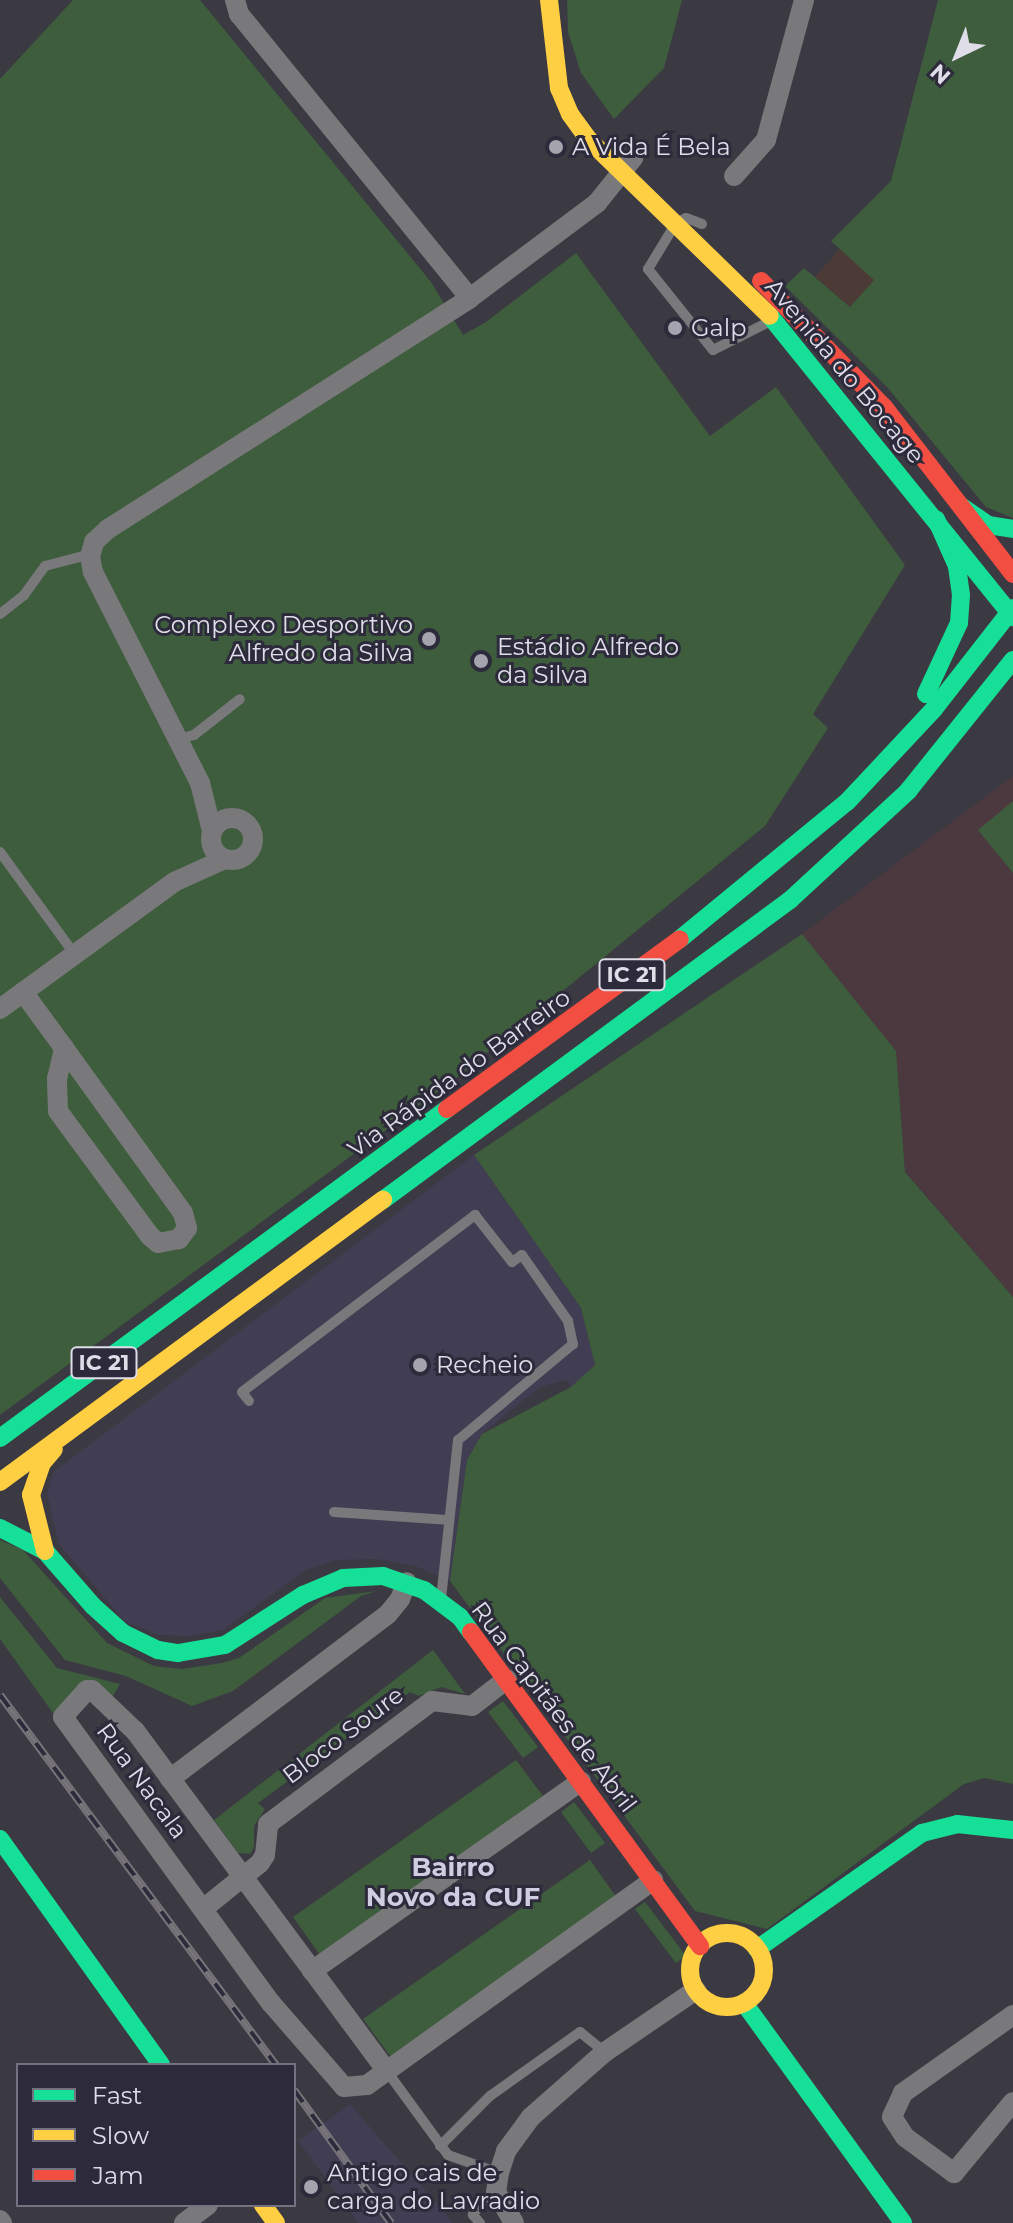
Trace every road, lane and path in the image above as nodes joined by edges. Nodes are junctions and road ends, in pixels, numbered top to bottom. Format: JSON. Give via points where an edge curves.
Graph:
{"nodes":[{"id":1,"x":235,"y":0,"type":"edge"},
{"id":2,"x":549,"y":0,"type":"edge"},
{"id":3,"x":804,"y":0,"type":"edge"},
{"id":4,"x":627,"y":165,"type":"junction"},
{"id":5,"x":734,"y":176,"type":"dead end"},
{"id":6,"x":676,"y":223,"type":"junction"},
{"id":7,"x":702,"y":224,"type":"junction"},
{"id":8,"x":721,"y":241,"type":"dead end"},
{"id":9,"x":750,"y":270,"type":"dead end"},
{"id":10,"x":470,"y":298,"type":"junction"},
{"id":11,"x":773,"y":320,"type":"junction"},
{"id":12,"x":961,"y":506,"type":"junction"},
{"id":13,"x":936,"y":519,"type":"junction"},
{"id":14,"x":1013,"y":529,"type":"edge"},
{"id":15,"x":91,"y":554,"type":"junction"},
{"id":16,"x":1013,"y":574,"type":"edge"},
{"id":17,"x":1012,"y":612,"type":"edge"},
{"id":18,"x":0,"y":614,"type":"edge"},
{"id":19,"x":1013,"y":660,"type":"edge"},
{"id":20,"x":240,"y":699,"type":"dead end"},
{"id":21,"x":178,"y":739,"type":"junction"},
{"id":22,"x":970,"y":743,"type":"dead end"},
{"id":23,"x":887,"y":761,"type":"junction"},
{"id":24,"x":200,"y":783,"type":"junction"},
{"id":25,"x":908,"y":791,"type":"junction"},
{"id":26,"x":236,"y":819,"type":"junction"},
{"id":27,"x":212,"y":835,"type":"junction"},
{"id":28,"x":0,"y":852,"type":"edge"},
{"id":29,"x":225,"y":859,"type":"junction"},
{"id":30,"x":174,"y":882,"type":"junction"},
{"id":31,"x":75,"y":955,"type":"junction"},
{"id":32,"x":23,"y":992,"type":"junction"},
{"id":33,"x":0,"y":1009,"type":"edge"},
{"id":34,"x":64,"y":1048,"type":"junction"},
{"id":35,"x":249,"y":1401,"type":"dead end"},
{"id":36,"x":63,"y":1437,"type":"junction"},
{"id":37,"x":0,"y":1438,"type":"edge"},
{"id":38,"x":0,"y":1482,"type":"edge"},
{"id":39,"x":7,"y":1504,"type":"edge"},
{"id":40,"x":334,"y":1512,"type":"dead end"},
{"id":41,"x":447,"y":1520,"type":"junction"},
{"id":42,"x":0,"y":1528,"type":"edge"},
{"id":43,"x":45,"y":1551,"type":"junction"},
{"id":44,"x":407,"y":1582,"type":"junction"},
{"id":45,"x":440,"y":1600,"type":"junction"},
{"id":46,"x":507,"y":1679,"type":"junction"},
{"id":47,"x":170,"y":1779,"type":"junction"},
{"id":48,"x":581,"y":1781,"type":"junction"},
{"id":49,"x":1013,"y":1830,"type":"edge"},
{"id":50,"x":0,"y":1839,"type":"edge"},
{"id":51,"x":0,"y":1852,"type":"edge"},
{"id":52,"x":18,"y":1869,"type":"junction"},
{"id":53,"x":243,"y":1878,"type":"junction"},
{"id":54,"x":653,"y":1880,"type":"junction"},
{"id":55,"x":203,"y":1909,"type":"junction"},
{"id":56,"x":700,"y":1946,"type":"junction"},
{"id":57,"x":757,"y":1949,"type":"junction"},
{"id":58,"x":312,"y":1971,"type":"junction"},
{"id":59,"x":696,"y":1990,"type":"junction"},
{"id":60,"x":744,"y":2003,"type":"junction"},
{"id":61,"x":1013,"y":2015,"type":"edge"},
{"id":62,"x":605,"y":2052,"type":"junction"},
{"id":63,"x":160,"y":2063,"type":"edge"},
{"id":64,"x":386,"y":2070,"type":"junction"},
{"id":65,"x":1013,"y":2102,"type":"edge"},
{"id":66,"x":440,"y":2146,"type":"junction"},
{"id":67,"x":498,"y":2182,"type":"junction"},
{"id":68,"x":205,"y":2207,"type":"edge"},
{"id":69,"x":184,"y":2223,"type":"edge"},
{"id":70,"x":480,"y":2223,"type":"edge"},
{"id":71,"x":514,"y":2223,"type":"edge"},
{"id":72,"x":903,"y":2223,"type":"edge"}],
"edges":[{"from":1,"to":10,"type":"street","via":[[239,14]]},
{"from":2,"to":4,"type":"main road","via":[[559,88],[570,114],[589,140]]},
{"from":3,"to":5,"type":"street","via":[[766,140]]},
{"from":4,"to":6,"type":"main road","name":"Avenida do Bocage"},
{"from":4,"to":7,"type":"main road"},
{"from":4,"to":10,"type":"street","via":[[597,203]]},
{"from":6,"to":7,"type":"lane","via":[[686,218]]},
{"from":6,"to":11,"type":"main road","name":"Avenida do Bocage"},
{"from":6,"to":11,"type":"lane","via":[[648,269],[713,350]]},
{"from":7,"to":8,"type":"main road"},
{"from":9,"to":12,"type":"main road","name":"Avenida do Bocage","via":[[884,407]]},
{"from":10,"to":15,"type":"street","via":[[108,529]]},
{"from":11,"to":13,"type":"main road","name":"Avenida do Bocage"},
{"from":12,"to":14,"type":"main road","via":[[988,525]]},
{"from":12,"to":16,"type":"main road","name":"Avenida do Bocage"},
{"from":13,"to":17,"type":"main road","name":"Avenida do Bocage"},
{"from":13,"to":23,"type":"main road","via":[[957,566],[959,623]]},
{"from":15,"to":18,"type":"lane","via":[[45,566],[24,595]]},
{"from":15,"to":21,"type":"street","via":[[95,577]]},
{"from":17,"to":23,"type":"main road","name":"Via Rápida do Barreiro","number":"IC 21"},
{"from":19,"to":25,"type":"main road","number":"IC 21"},
{"from":20,"to":21,"type":"lane","via":[[194,735]]},
{"from":21,"to":24,"type":"street"},
{"from":22,"to":25,"type":"main road"},
{"from":23,"to":37,"type":"main road","name":"Via Rápida do Barreiro","number":"IC 21","via":[[796,847],[693,929]]},
{"from":24,"to":26,"type":"street"},
{"from":24,"to":27,"type":"street"},
{"from":25,"to":36,"type":"main road","number":"IC 21","via":[[743,936]]},
{"from":26,"to":27,"type":"street","via":[[222,821]]},
{"from":26,"to":29,"type":"street","via":[[248,826],[252,845],[239,859]]},
{"from":27,"to":29,"type":"street","via":[[215,852]]},
{"from":27,"to":30,"type":"street"},
{"from":28,"to":31,"type":"lane"},
{"from":29,"to":30,"type":"street"},
{"from":30,"to":31,"type":"street"},
{"from":31,"to":32,"type":"street"},
{"from":32,"to":33,"type":"street"},
{"from":32,"to":34,"type":"street"},
{"from":34,"to":34,"type":"street","via":[[57,1079],[58,1111],[150,1236],[158,1243],[179,1239],[187,1228],[183,1213]]},
{"from":35,"to":41,"type":"lane","via":[[242,1392],[475,1215],[512,1262],[522,1255],[568,1321],[573,1344],[458,1440]]},
{"from":36,"to":38,"type":"main road","number":"IC 21"},
{"from":36,"to":43,"type":"main road","via":[[42,1463],[31,1495]]},
{"from":39,"to":43,"type":"main road"},
{"from":40,"to":41,"type":"lane"},
{"from":41,"to":45,"type":"lane"},
{"from":42,"to":43,"type":"main road"},
{"from":43,"to":44,"type":"main road","name":"Rua Capitães de Abril","via":[[108,1622],[139,1642],[178,1653],[225,1645],[303,1595],[343,1578],[383,1576]]},
{"from":44,"to":45,"type":"main road","name":"Rua Capitães de Abril"},
{"from":44,"to":47,"type":"street","via":[[388,1614]]},
{"from":45,"to":46,"type":"main road","name":"Rua Capitães de Abril","via":[[460,1617]]},
{"from":46,"to":48,"type":"main road","name":"Rua Capitães de Abril"},
{"from":46,"to":53,"type":"street","name":"Bloco Soure","via":[[472,1706],[432,1701],[293,1805],[268,1824],[265,1855]]},
{"from":47,"to":53,"type":"street","name":"Rua Nacala"},
{"from":47,"to":55,"type":"street","name":"Rua Nacala","via":[[135,1731],[92,1690],[63,1717]]},
{"from":48,"to":54,"type":"main road","name":"Rua Capitães de Abril"},
{"from":48,"to":58,"type":"street"},
{"from":49,"to":57,"type":"main road","via":[[957,1824],[922,1833]]},
{"from":50,"to":52,"type":"main road"},
{"from":51,"to":52,"type":"main road"},
{"from":52,"to":63,"type":"main road"},
{"from":53,"to":55,"type":"street"},
{"from":53,"to":58,"type":"street","name":"Rua Nacala"},
{"from":54,"to":56,"type":"main road","name":"Rua Capitães de Abril"},
{"from":54,"to":64,"type":"street"},
{"from":55,"to":64,"type":"street","name":"Rua Nacala","via":[[271,2003],[344,2087],[367,2085]]},
{"from":56,"to":57,"type":"main road","via":[[724,1933],[743,1937]]},
{"from":56,"to":59,"type":"main road","via":[[690,1972]]},
{"from":57,"to":60,"type":"main road","via":[[763,1979]]},
{"from":58,"to":64,"type":"street","name":"Rua Nacala"},
{"from":59,"to":60,"type":"main road","via":[[718,2006]]},
{"from":59,"to":62,"type":"street"},
{"from":60,"to":72,"type":"main road"},
{"from":61,"to":65,"type":"street","via":[[903,2093],[892,2117],[905,2137],[954,2173]]},
{"from":62,"to":66,"type":"lane","via":[[580,2032],[490,2096]]},
{"from":62,"to":67,"type":"street","via":[[531,2117],[506,2151]]},
{"from":64,"to":66,"type":"lane"},
{"from":66,"to":67,"type":"lane"},
{"from":67,"to":70,"type":"lane","via":[[473,2215]]},
{"from":67,"to":71,"type":"street"},
{"from":68,"to":69,"type":"street"}]}
